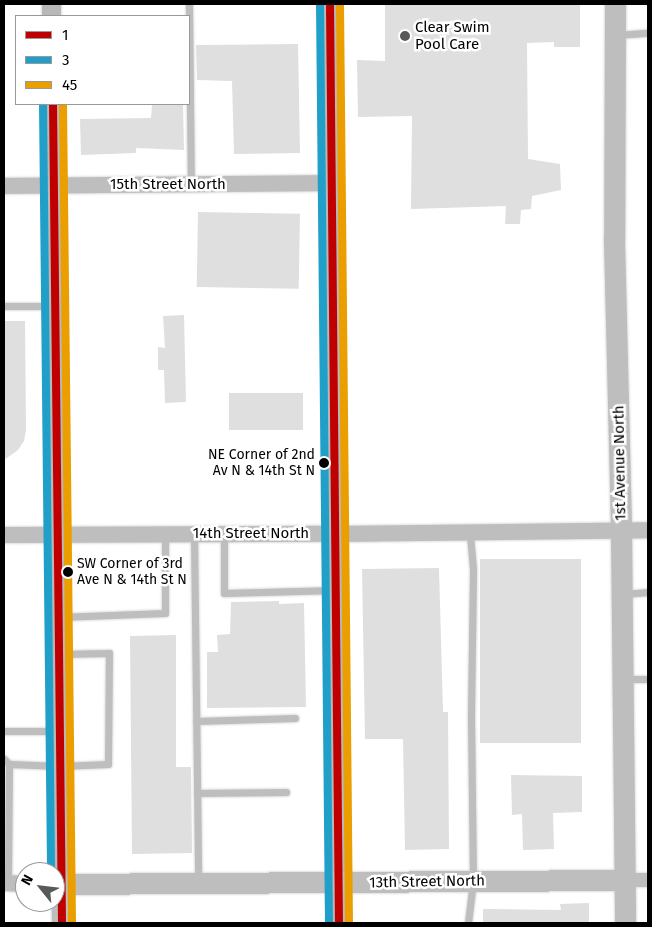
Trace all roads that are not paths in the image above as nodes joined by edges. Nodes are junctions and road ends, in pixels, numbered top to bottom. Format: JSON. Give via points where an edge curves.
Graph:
{"nodes":[{"id":1,"x":330,"y":4,"type":"edge"},
{"id":2,"x":615,"y":4,"type":"edge"},
{"id":3,"x":648,"y":33,"type":"edge"},
{"id":4,"x":616,"y":35,"type":"junction"},
{"id":5,"x":190,"y":94,"type":"edge"},
{"id":6,"x":53,"y":105,"type":"edge"},
{"id":7,"x":332,"y":184,"type":"junction"},
{"id":8,"x":191,"y":185,"type":"junction"},
{"id":9,"x":4,"y":186,"type":"edge"},
{"id":10,"x":54,"y":186,"type":"junction"},
{"id":11,"x":4,"y":306,"type":"edge"},
{"id":12,"x":56,"y":306,"type":"junction"},
{"id":13,"x":621,"y":530,"type":"junction"},
{"id":14,"x":648,"y":530,"type":"edge"},
{"id":15,"x":470,"y":532,"type":"junction"},
{"id":16,"x":166,"y":534,"type":"junction"},
{"id":17,"x":194,"y":534,"type":"junction"},
{"id":18,"x":224,"y":534,"type":"junction"},
{"id":19,"x":335,"y":534,"type":"junction"},
{"id":20,"x":4,"y":535,"type":"edge"},
{"id":21,"x":58,"y":535,"type":"junction"},
{"id":22,"x":336,"y":590,"type":"junction"},
{"id":23,"x":648,"y":592,"type":"edge"},
{"id":24,"x":622,"y":594,"type":"junction"},
{"id":25,"x":59,"y":617,"type":"junction"},
{"id":26,"x":60,"y":654,"type":"junction"},
{"id":27,"x":622,"y":679,"type":"junction"},
{"id":28,"x":648,"y":679,"type":"edge"},
{"id":29,"x":295,"y":718,"type":"dead end"},
{"id":30,"x":196,"y":721,"type":"junction"},
{"id":31,"x":4,"y":731,"type":"edge"},
{"id":32,"x":60,"y":731,"type":"junction"},
{"id":33,"x":6,"y":761,"type":"edge"},
{"id":34,"x":60,"y":766,"type":"junction"},
{"id":35,"x":286,"y":792,"type":"dead end"},
{"id":36,"x":197,"y":793,"type":"junction"},
{"id":37,"x":58,"y":862,"type":"edge"},
{"id":38,"x":624,"y":880,"type":"junction"},
{"id":39,"x":648,"y":880,"type":"edge"},
{"id":40,"x":473,"y":881,"type":"junction"},
{"id":41,"x":339,"y":882,"type":"junction"},
{"id":42,"x":6,"y":883,"type":"edge"},
{"id":43,"x":198,"y":883,"type":"junction"},
{"id":44,"x":65,"y":884,"type":"edge"},
{"id":45,"x":339,"y":923,"type":"edge"},
{"id":46,"x":468,"y":923,"type":"edge"},
{"id":47,"x":625,"y":923,"type":"edge"}],
"edges":[{"from":1,"to":7,"type":"main road"},
{"from":2,"to":4,"type":"main road","name":"1st Avenue North"},
{"from":3,"to":4,"type":"lane"},
{"from":4,"to":13,"type":"main road","name":"1st Avenue North","via":[[614,230]]},
{"from":5,"to":8,"type":"lane"},
{"from":6,"to":10,"type":"main road"},
{"from":7,"to":8,"type":"street","name":"15th Street North"},
{"from":7,"to":19,"type":"main road"},
{"from":8,"to":10,"type":"street","name":"15th Street North"},
{"from":9,"to":10,"type":"street","name":"15th Street North"},
{"from":10,"to":12,"type":"main road"},
{"from":11,"to":12,"type":"lane"},
{"from":12,"to":21,"type":"main road"},
{"from":13,"to":14,"type":"street","name":"14th Street North"},
{"from":13,"to":15,"type":"street","name":"14th Street North"},
{"from":13,"to":24,"type":"main road","name":"1st Avenue North"},
{"from":15,"to":19,"type":"street","name":"14th Street North"},
{"from":15,"to":40,"type":"lane","via":[[473,569]]},
{"from":16,"to":17,"type":"street","name":"14th Street North"},
{"from":16,"to":21,"type":"street","name":"14th Street North"},
{"from":16,"to":25,"type":"lane","via":[[165,613]]},
{"from":17,"to":18,"type":"street","name":"14th Street North"},
{"from":17,"to":30,"type":"lane"},
{"from":18,"to":19,"type":"street","name":"14th Street North"},
{"from":18,"to":22,"type":"lane","via":[[224,592]]},
{"from":19,"to":22,"type":"main road"},
{"from":20,"to":21,"type":"street","name":"14th Street North"},
{"from":21,"to":25,"type":"main road"},
{"from":22,"to":41,"type":"main road"},
{"from":23,"to":24,"type":"lane"},
{"from":24,"to":27,"type":"main road","name":"1st Avenue North"},
{"from":25,"to":26,"type":"main road"},
{"from":26,"to":32,"type":"main road"},
{"from":26,"to":34,"type":"lane","via":[[109,653],[108,764]]},
{"from":27,"to":28,"type":"lane"},
{"from":27,"to":38,"type":"main road","name":"1st Avenue North"},
{"from":29,"to":30,"type":"lane"},
{"from":30,"to":36,"type":"lane"},
{"from":31,"to":32,"type":"lane"},
{"from":32,"to":34,"type":"main road"},
{"from":33,"to":34,"type":"lane"},
{"from":33,"to":42,"type":"lane"},
{"from":34,"to":37,"type":"main road"},
{"from":35,"to":36,"type":"lane"},
{"from":36,"to":43,"type":"lane"},
{"from":38,"to":39,"type":"street","name":"13th Street North"},
{"from":38,"to":40,"type":"main road","name":"13th Street North"},
{"from":38,"to":47,"type":"main road","name":"1st Avenue North"},
{"from":40,"to":41,"type":"main road","name":"13th Street North"},
{"from":40,"to":46,"type":"lane"},
{"from":41,"to":43,"type":"main road","name":"13th Street North"},
{"from":41,"to":45,"type":"main road"},
{"from":43,"to":44,"type":"main road","name":"13th Street North"}]}
